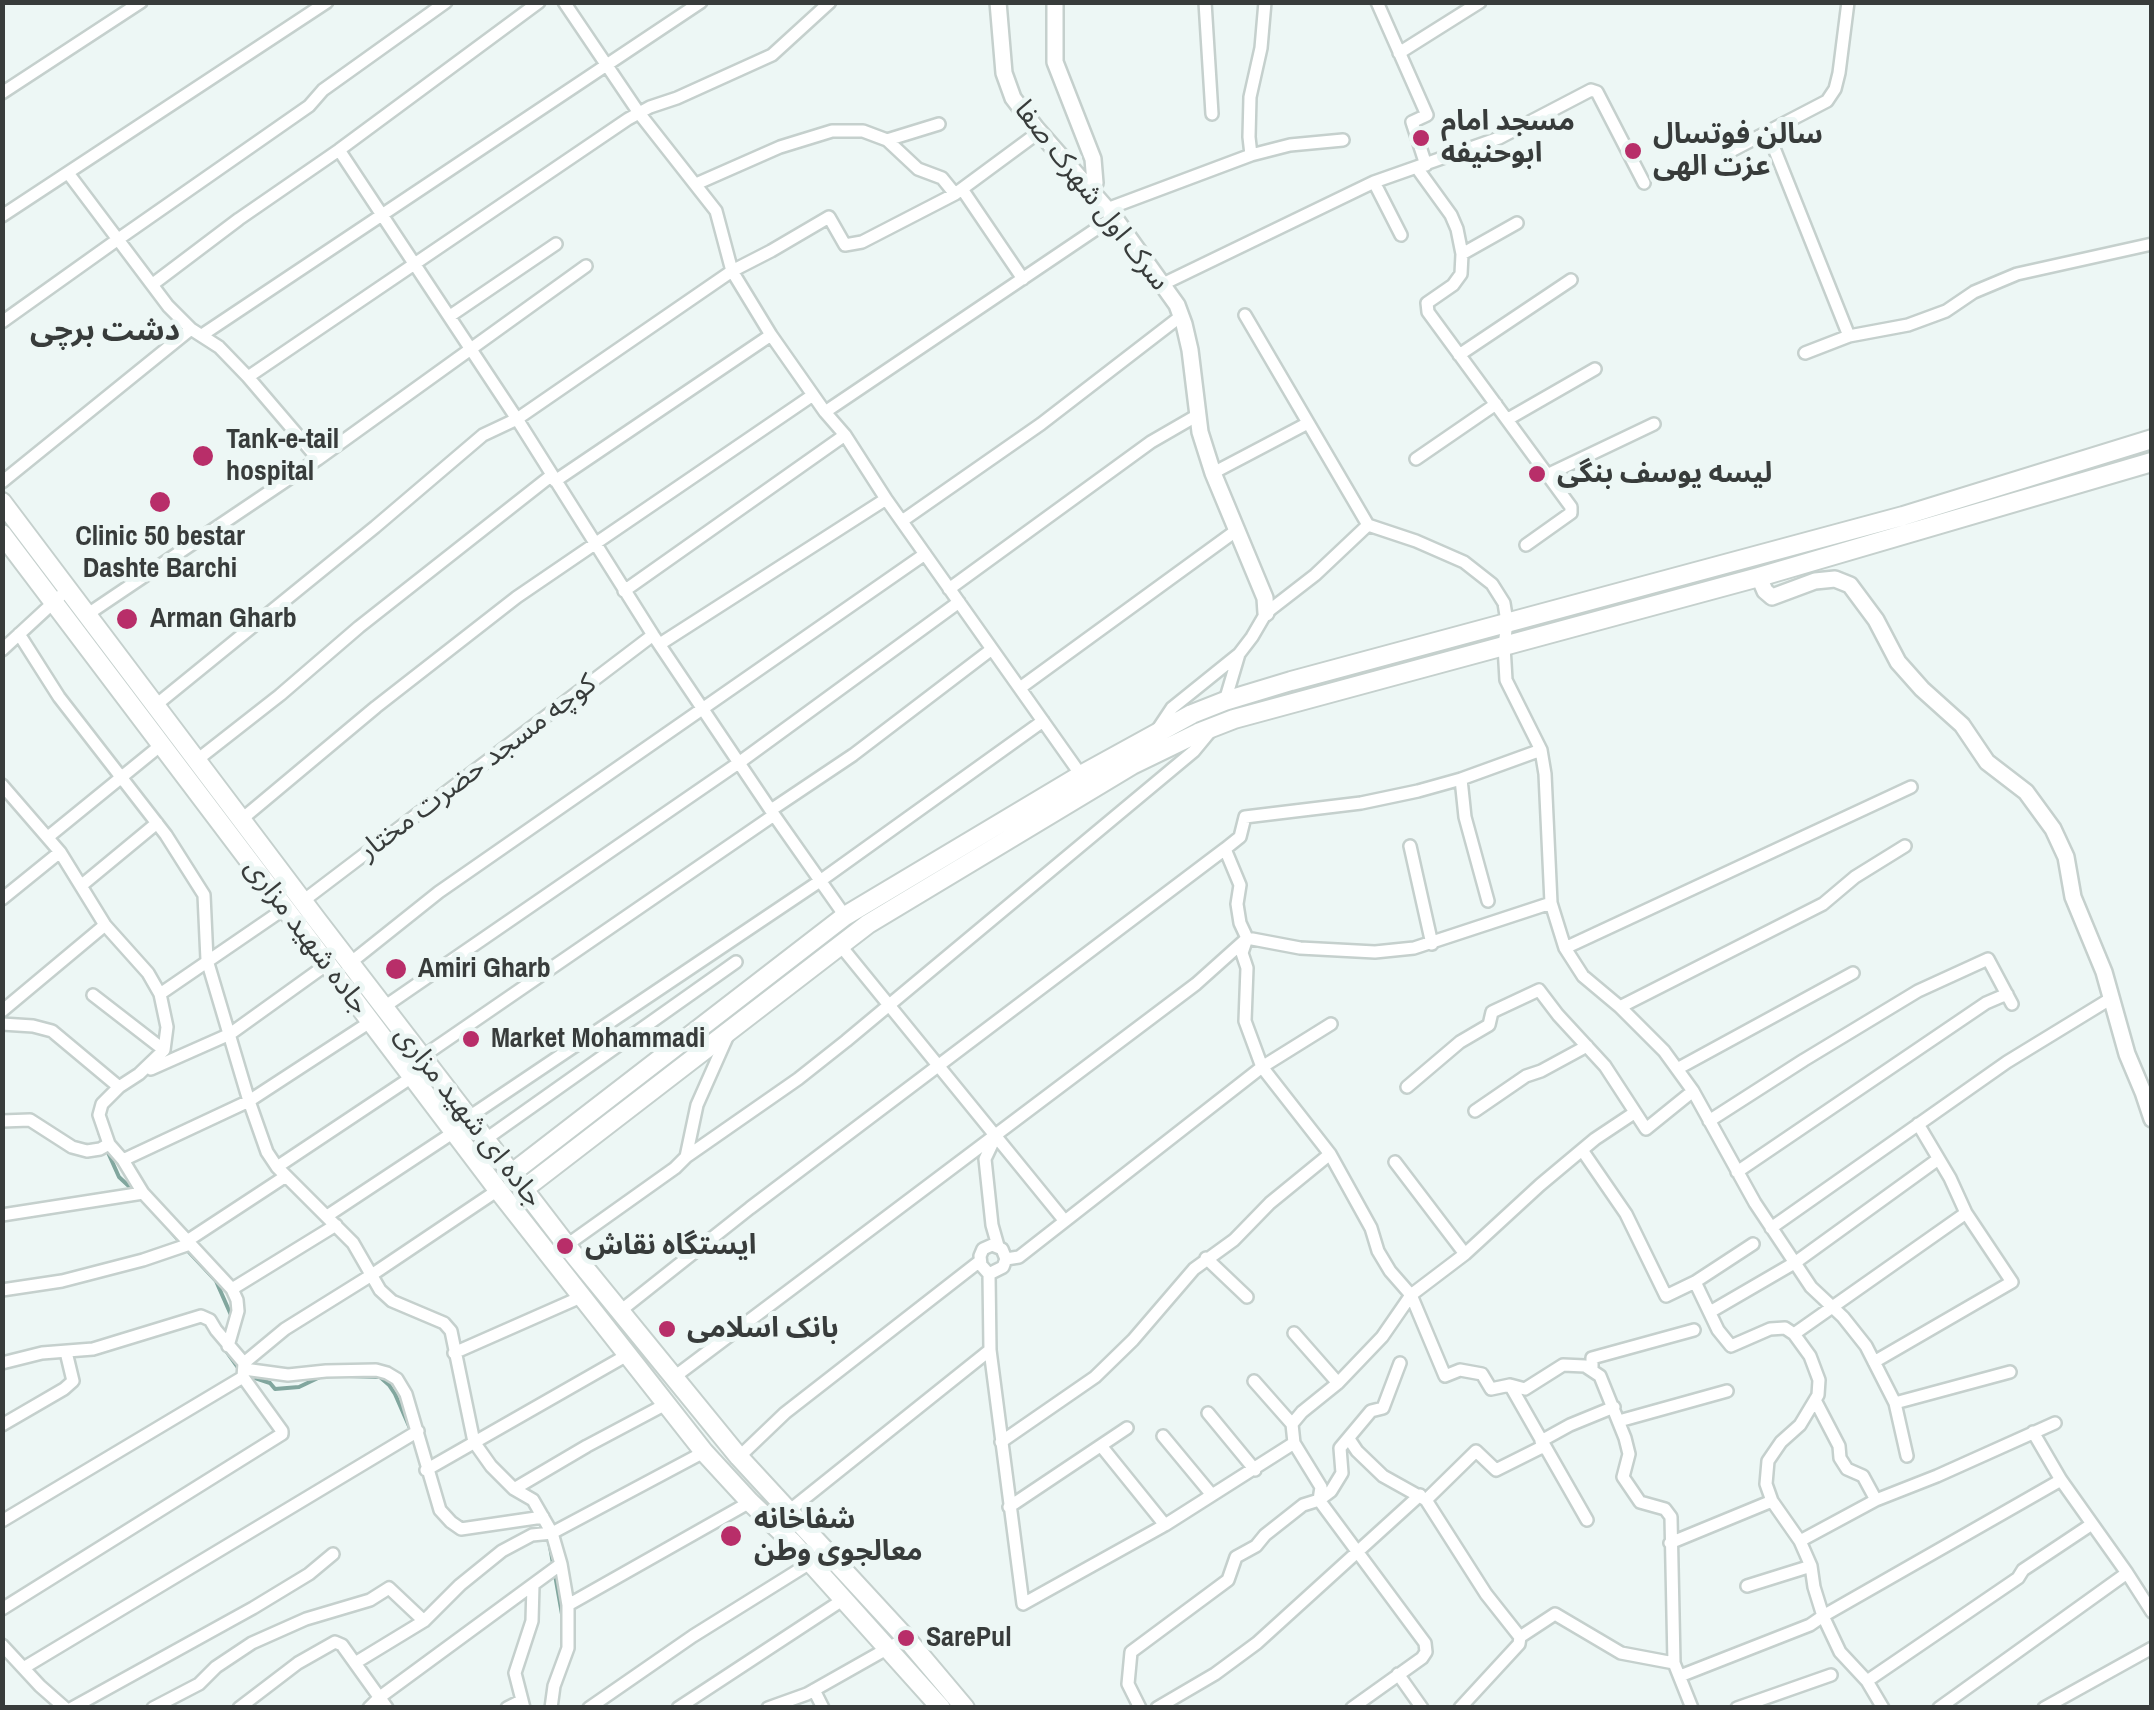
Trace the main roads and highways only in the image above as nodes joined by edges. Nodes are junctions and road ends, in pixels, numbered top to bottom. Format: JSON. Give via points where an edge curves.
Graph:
{"nodes":[{"id":1,"x":2152,"y":439,"type":"edge"},
{"id":2,"x":2152,"y":462,"type":"edge"},
{"id":3,"x":2,"y":502,"type":"edge"},
{"id":4,"x":2,"y":534,"type":"edge"},
{"id":5,"x":61,"y":595,"type":"junction"},
{"id":6,"x":1202,"y":725,"type":"junction"},
{"id":7,"x":512,"y":1172,"type":"junction"},
{"id":8,"x":524,"y":1189,"type":"junction"},
{"id":9,"x":940,"y":1708,"type":"edge"},
{"id":10,"x":966,"y":1708,"type":"edge"}],
"edges":[{"from":1,"to":6,"type":"main road","via":[[1903,516],[1225,701]]},
{"from":2,"to":6,"type":"main road","via":[[1759,577]]},
{"from":3,"to":5,"type":"main road","name":"جاده ای شهید مزاری"},
{"from":4,"to":5,"type":"main road","name":"جاده شهید مزاری"},
{"from":5,"to":7,"type":"main road","name":"جاده ای شهید مزاری","via":[[88,614]]},
{"from":5,"to":9,"type":"main road","name":"جاده شهید مزاری","via":[[284,909],[666,1404]]},
{"from":6,"to":7,"type":"main road","via":[[1154,734],[845,916]]},
{"from":6,"to":8,"type":"main road","via":[[868,924]]},
{"from":7,"to":8,"type":"main road","name":"جاده ای شهید مزاری"},
{"from":8,"to":10,"type":"main road","name":"جاده ای شهید مزاری","via":[[739,1456]]}]}
